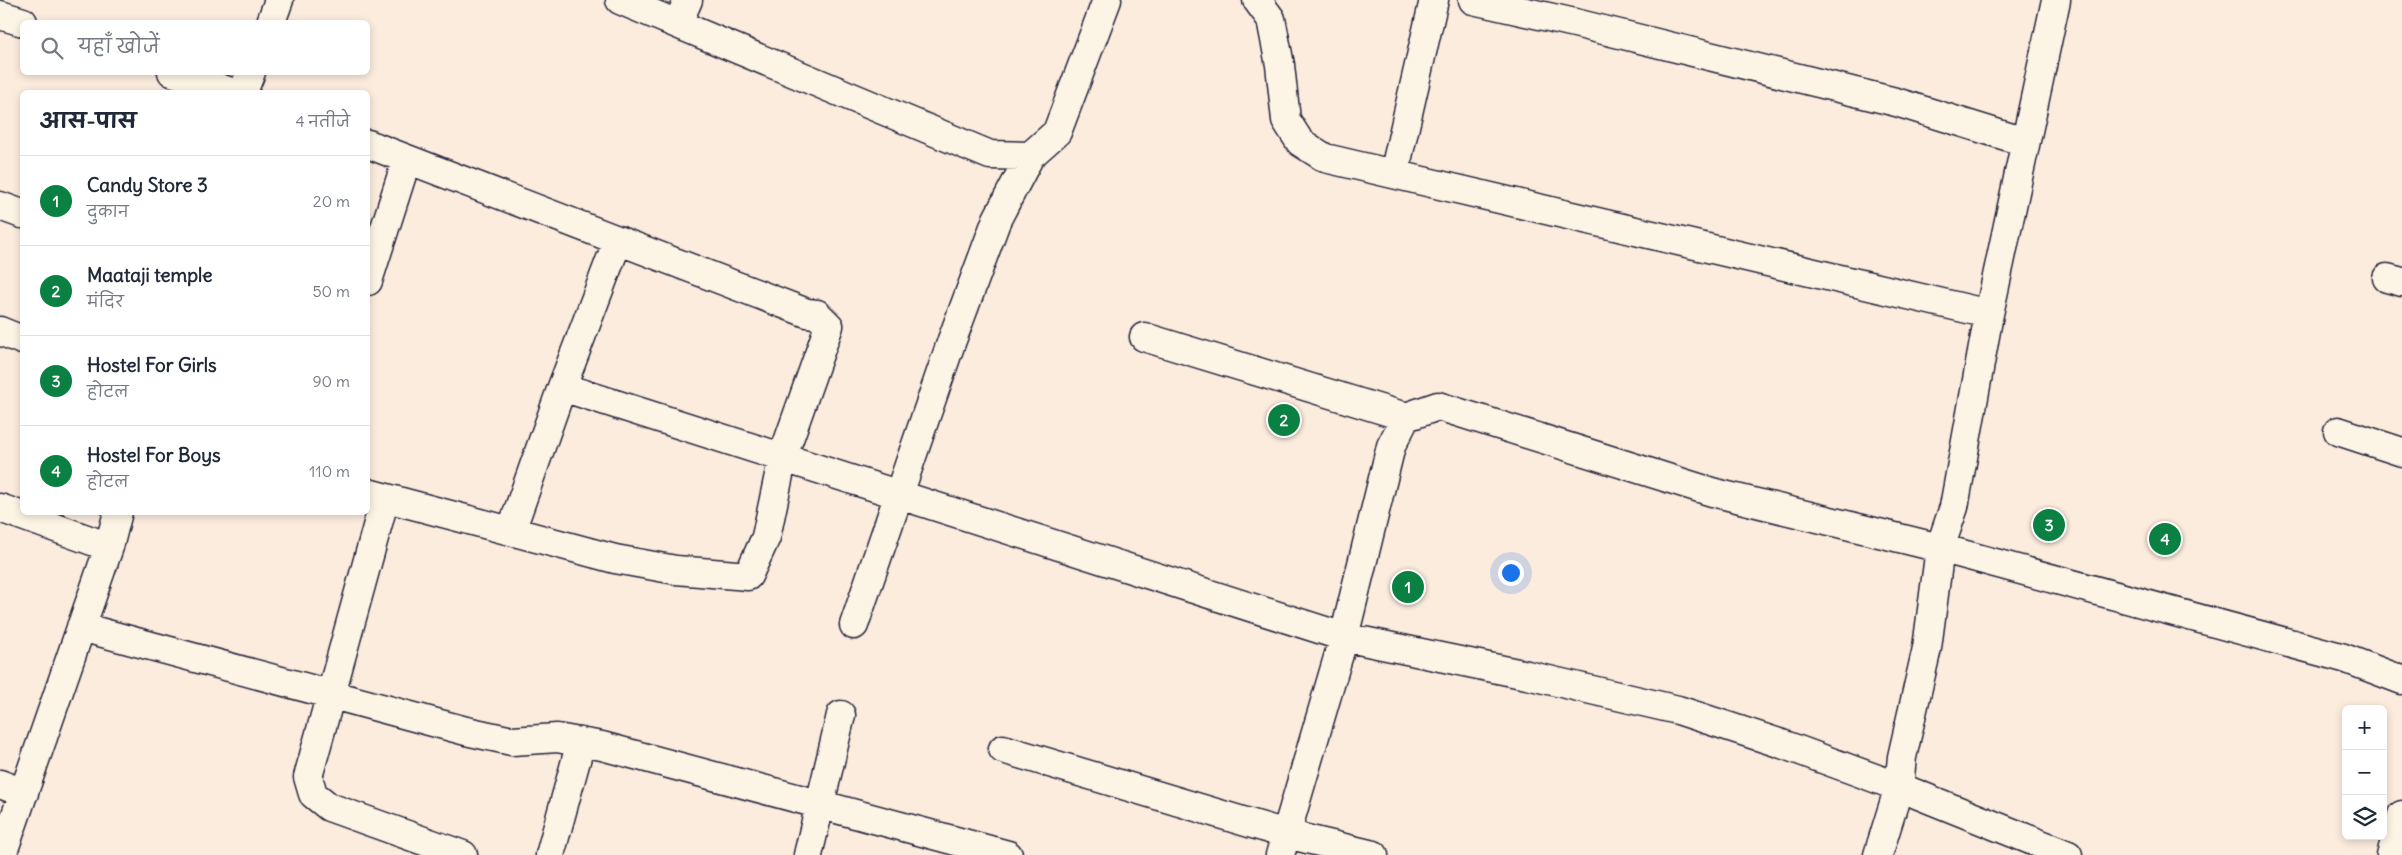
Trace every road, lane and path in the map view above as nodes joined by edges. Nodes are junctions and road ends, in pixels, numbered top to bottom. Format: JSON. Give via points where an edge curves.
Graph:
{"nodes":[{"id":1,"x":279,"y":0,"type":"edge"},
{"id":2,"x":620,"y":0,"type":"edge"},
{"id":3,"x":1107,"y":0,"type":"edge"},
{"id":4,"x":1257,"y":0,"type":"edge"},
{"id":5,"x":1434,"y":0,"type":"edge"},
{"id":6,"x":1473,"y":0,"type":"edge"},
{"id":7,"x":2056,"y":0,"type":"edge"},
{"id":8,"x":683,"y":12,"type":"edge"},
{"id":9,"x":0,"y":15,"type":"edge"},
{"id":10,"x":272,"y":20,"type":"edge"},
{"id":11,"x":20,"y":21,"type":"edge"},
{"id":12,"x":181,"y":75,"type":"edge"},
{"id":13,"x":250,"y":75,"type":"edge"},
{"id":14,"x":226,"y":90,"type":"edge"},
{"id":15,"x":245,"y":90,"type":"edge"},
{"id":16,"x":2025,"y":142,"type":"junction"},
{"id":17,"x":370,"y":145,"type":"edge"},
{"id":18,"x":1030,"y":156,"type":"junction"},
{"id":19,"x":406,"y":159,"type":"junction"},
{"id":20,"x":1394,"y":174,"type":"junction"},
{"id":21,"x":0,"y":206,"type":"edge"},
{"id":22,"x":20,"y":213,"type":"edge"},
{"id":23,"x":618,"y":240,"type":"junction"},
{"id":24,"x":370,"y":275,"type":"edge"},
{"id":25,"x":1989,"y":314,"type":"junction"},
{"id":26,"x":0,"y":331,"type":"edge"},
{"id":27,"x":1144,"y":337,"type":"dead end"},
{"id":28,"x":20,"y":339,"type":"edge"},
{"id":29,"x":562,"y":387,"type":"junction"},
{"id":30,"x":1406,"y":417,"type":"junction"},
{"id":31,"x":2338,"y":431,"type":"dead end"},
{"id":32,"x":2402,"y":452,"type":"edge"},
{"id":33,"x":783,"y":456,"type":"junction"},
{"id":34,"x":898,"y":493,"type":"junction"},
{"id":35,"x":376,"y":495,"type":"edge"},
{"id":36,"x":0,"y":508,"type":"edge"},
{"id":37,"x":117,"y":515,"type":"edge"},
{"id":38,"x":512,"y":531,"type":"junction"},
{"id":39,"x":109,"y":547,"type":"junction"},
{"id":40,"x":1940,"y":548,"type":"junction"},
{"id":41,"x":854,"y":625,"type":"dead end"},
{"id":42,"x":80,"y":627,"type":"junction"},
{"id":43,"x":1344,"y":637,"type":"junction"},
{"id":44,"x":2402,"y":680,"type":"edge"},
{"id":45,"x":330,"y":696,"type":"junction"},
{"id":46,"x":842,"y":715,"type":"dead end"},
{"id":47,"x":581,"y":742,"type":"junction"},
{"id":48,"x":1004,"y":748,"type":"dead end"},
{"id":49,"x":1899,"y":787,"type":"junction"},
{"id":50,"x":12,"y":788,"type":"edge"},
{"id":51,"x":820,"y":806,"type":"junction"},
{"id":52,"x":2402,"y":815,"type":"edge"},
{"id":53,"x":1283,"y":844,"type":"edge"},
{"id":54,"x":2,"y":855,"type":"edge"},
{"id":55,"x":463,"y":855,"type":"edge"},
{"id":56,"x":550,"y":855,"type":"edge"},
{"id":57,"x":808,"y":855,"type":"edge"},
{"id":58,"x":1008,"y":855,"type":"edge"},
{"id":59,"x":1374,"y":855,"type":"edge"},
{"id":60,"x":1878,"y":855,"type":"edge"},
{"id":61,"x":2068,"y":855,"type":"edge"},
{"id":62,"x":2391,"y":855,"type":"edge"}],
"edges":[{"from":1,"to":10,"type":"street"},
{"from":2,"to":8,"type":"street"},
{"from":3,"to":18,"type":"street","via":[[1057,132]]},
{"from":4,"to":20,"type":"street","via":[[1271,19],[1286,120],[1300,142],[1325,158]]},
{"from":5,"to":20,"type":"street"},
{"from":6,"to":16,"type":"street","via":[[1896,102]]},
{"from":7,"to":16,"type":"street"},
{"from":8,"to":18,"type":"street","via":[[990,155]]},
{"from":9,"to":11,"type":"street"},
{"from":12,"to":14,"type":"street"},
{"from":13,"to":15,"type":"street"},
{"from":16,"to":25,"type":"street"},
{"from":17,"to":19,"type":"street"},
{"from":18,"to":34,"type":"street","via":[[997,219]]},
{"from":19,"to":23,"type":"street"},
{"from":19,"to":24,"type":"street"},
{"from":20,"to":25,"type":"street"},
{"from":21,"to":22,"type":"street"},
{"from":23,"to":29,"type":"street"},
{"from":23,"to":33,"type":"street","via":[[817,314],[829,326]]},
{"from":25,"to":40,"type":"street","via":[[1954,507]]},
{"from":26,"to":28,"type":"street"},
{"from":27,"to":30,"type":"street"},
{"from":29,"to":33,"type":"street"},
{"from":29,"to":38,"type":"street"},
{"from":30,"to":40,"type":"street","via":[[1438,406],[1712,492]]},
{"from":30,"to":43,"type":"street","via":[[1391,446]]},
{"from":31,"to":32,"type":"street"},
{"from":33,"to":34,"type":"street"},
{"from":33,"to":38,"type":"street","via":[[766,537],[748,576],[676,570],[615,559]]},
{"from":34,"to":41,"type":"street"},
{"from":34,"to":43,"type":"street"},
{"from":35,"to":38,"type":"street"},
{"from":35,"to":45,"type":"street"},
{"from":36,"to":39,"type":"street"},
{"from":37,"to":39,"type":"street"},
{"from":39,"to":42,"type":"street"},
{"from":40,"to":44,"type":"street","via":[[2344,658]]},
{"from":40,"to":49,"type":"street","via":[[1927,648],[1902,757]]},
{"from":42,"to":45,"type":"street"},
{"from":42,"to":50,"type":"street"},
{"from":43,"to":49,"type":"street","via":[[1678,710]]},
{"from":43,"to":53,"type":"street"},
{"from":45,"to":47,"type":"street","via":[[512,741],[558,738]]},
{"from":45,"to":55,"type":"street","via":[[308,777],[313,794],[329,807]]},
{"from":46,"to":51,"type":"street"},
{"from":47,"to":51,"type":"street"},
{"from":47,"to":56,"type":"street"},
{"from":48,"to":53,"type":"street"},
{"from":49,"to":60,"type":"street"},
{"from":49,"to":61,"type":"street"},
{"from":50,"to":54,"type":"street"},
{"from":51,"to":57,"type":"street"},
{"from":51,"to":58,"type":"street"},
{"from":52,"to":62,"type":"street"},
{"from":53,"to":59,"type":"street"}]}
